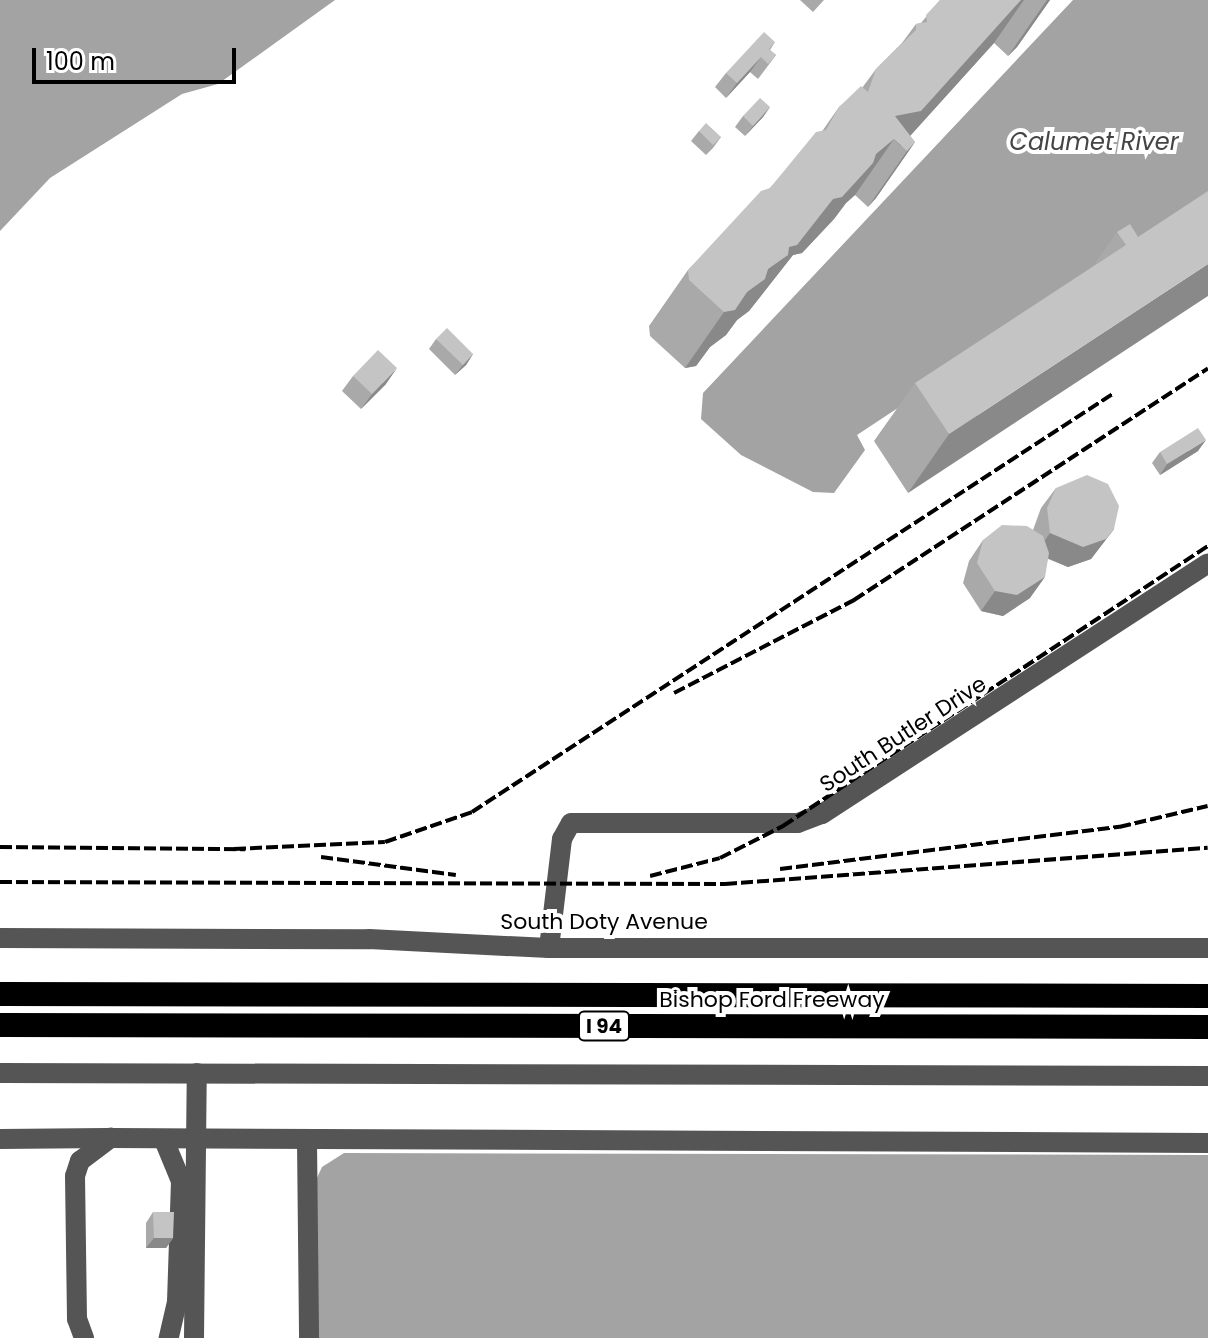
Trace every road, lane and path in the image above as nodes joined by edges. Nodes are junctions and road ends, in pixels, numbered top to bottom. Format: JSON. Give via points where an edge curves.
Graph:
{"nodes":[{"id":1,"x":1208,"y":563,"type":"edge"},
{"id":2,"x":0,"y":938,"type":"edge"},
{"id":3,"x":549,"y":948,"type":"junction"},
{"id":4,"x":1208,"y":948,"type":"edge"},
{"id":5,"x":0,"y":994,"type":"edge"},
{"id":6,"x":1208,"y":996,"type":"edge"},
{"id":7,"x":0,"y":1025,"type":"edge"},
{"id":8,"x":1208,"y":1027,"type":"edge"},
{"id":9,"x":0,"y":1073,"type":"edge"},
{"id":10,"x":197,"y":1073,"type":"junction"},
{"id":11,"x":1208,"y":1076,"type":"edge"},
{"id":12,"x":111,"y":1138,"type":"junction"},
{"id":13,"x":0,"y":1139,"type":"edge"},
{"id":14,"x":164,"y":1140,"type":"junction"},
{"id":15,"x":196,"y":1141,"type":"junction"},
{"id":16,"x":307,"y":1141,"type":"junction"},
{"id":17,"x":1208,"y":1143,"type":"edge"},
{"id":18,"x":189,"y":1334,"type":"edge"},
{"id":19,"x":84,"y":1338,"type":"edge"},
{"id":20,"x":169,"y":1338,"type":"edge"},
{"id":21,"x":309,"y":1338,"type":"edge"}],
"edges":[{"from":1,"to":3,"type":"street","name":"South Butler Drive","via":[[822,814],[798,823],[571,823],[562,839]]},
{"from":2,"to":3,"type":"street","name":"South Doty Avenue","via":[[369,939]]},
{"from":3,"to":4,"type":"street","name":"South Doty Avenue"},
{"from":5,"to":6,"type":"highway","name":"Bishop Ford Freeway","number":"I 94"},
{"from":7,"to":8,"type":"highway","name":"Bishop Ford Freeway","number":"I 94"},
{"from":9,"to":10,"type":"street"},
{"from":10,"to":11,"type":"street"},
{"from":10,"to":15,"type":"street"},
{"from":12,"to":13,"type":"street"},
{"from":12,"to":14,"type":"street"},
{"from":12,"to":19,"type":"street","via":[[80,1161],[75,1176],[77,1319]]},
{"from":14,"to":15,"type":"street"},
{"from":14,"to":20,"type":"street","via":[[181,1181],[177,1302]]},
{"from":15,"to":16,"type":"street"},
{"from":15,"to":18,"type":"street"},
{"from":16,"to":17,"type":"street"},
{"from":16,"to":21,"type":"street"}]}
